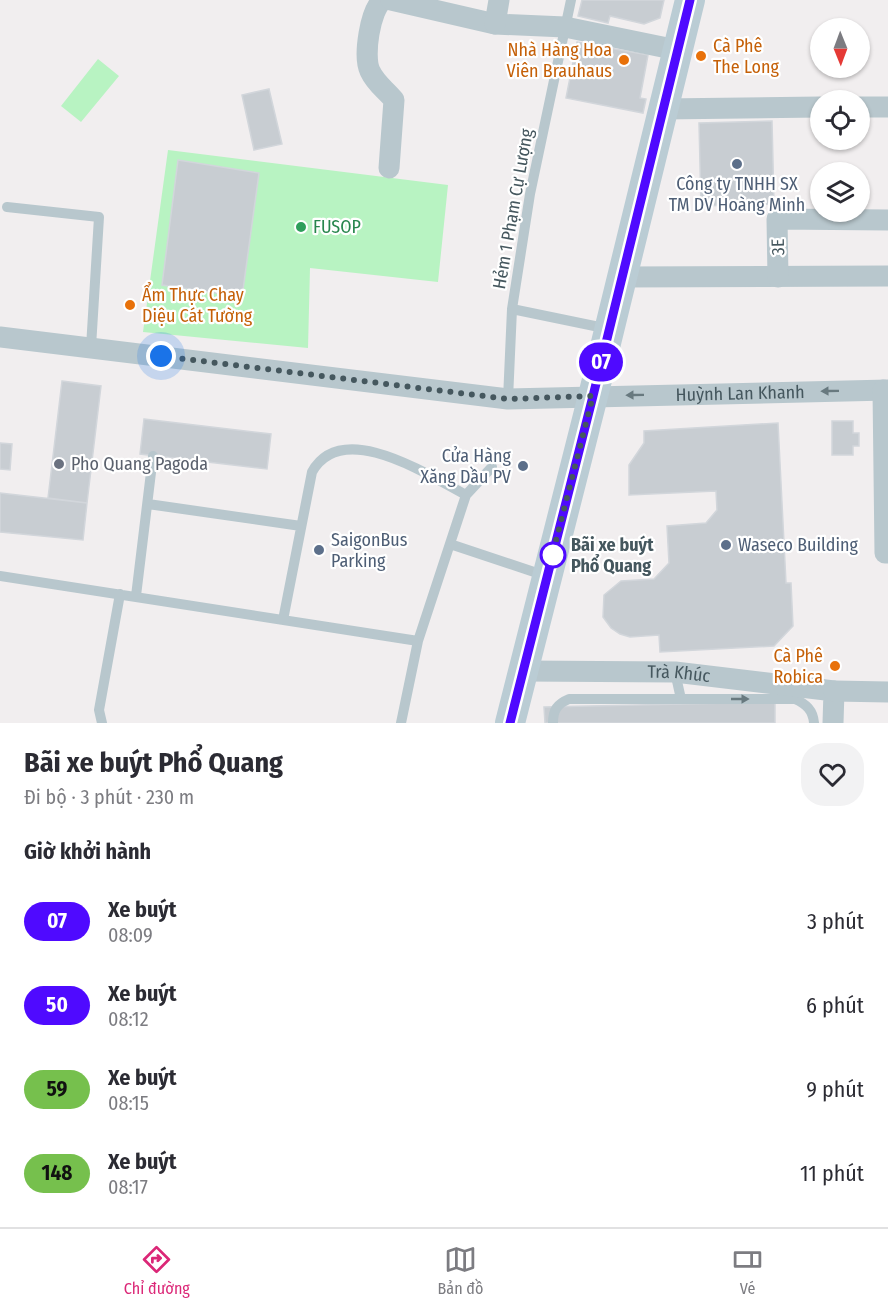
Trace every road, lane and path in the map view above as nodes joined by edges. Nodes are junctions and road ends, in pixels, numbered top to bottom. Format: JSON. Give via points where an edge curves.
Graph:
{"nodes":[{"id":1,"x":383,"y":0,"type":"edge"},
{"id":2,"x":391,"y":0,"type":"edge"},
{"id":3,"x":499,"y":0,"type":"edge"},
{"id":4,"x":571,"y":0,"type":"edge"},
{"id":5,"x":690,"y":0,"type":"edge"},
{"id":6,"x":495,"y":24,"type":"junction"},
{"id":7,"x":565,"y":27,"type":"junction"},
{"id":8,"x":677,"y":50,"type":"junction"},
{"id":9,"x":810,"y":107,"type":"edge"},
{"id":10,"x":870,"y":107,"type":"edge"},
{"id":11,"x":888,"y":107,"type":"edge"},
{"id":12,"x":663,"y":108,"type":"junction"},
{"id":13,"x":389,"y":168,"type":"dead end"},
{"id":14,"x":7,"y":207,"type":"dead end"},
{"id":15,"x":888,"y":220,"type":"edge"},
{"id":16,"x":888,"y":276,"type":"edge"},
{"id":17,"x":622,"y":277,"type":"junction"},
{"id":18,"x":778,"y":277,"type":"junction"},
{"id":19,"x":512,"y":309,"type":"junction"},
{"id":20,"x":609,"y":329,"type":"junction"},
{"id":21,"x":0,"y":337,"type":"edge"},
{"id":22,"x":91,"y":347,"type":"junction"},
{"id":23,"x":886,"y":390,"type":"edge"},
{"id":24,"x":593,"y":396,"type":"junction"},
{"id":25,"x":508,"y":399,"type":"junction"},
{"id":26,"x":153,"y":456,"type":"dead end"},
{"id":27,"x":492,"y":467,"type":"dead end"},
{"id":28,"x":466,"y":495,"type":"junction"},
{"id":29,"x":147,"y":504,"type":"junction"},
{"id":30,"x":301,"y":526,"type":"junction"},
{"id":31,"x":450,"y":544,"type":"junction"},
{"id":32,"x":888,"y":553,"type":"edge"},
{"id":33,"x":0,"y":576,"type":"edge"},
{"id":34,"x":547,"y":577,"type":"junction"},
{"id":35,"x":120,"y":594,"type":"junction"},
{"id":36,"x":136,"y":596,"type":"junction"},
{"id":37,"x":283,"y":620,"type":"junction"},
{"id":38,"x":418,"y":641,"type":"junction"},
{"id":39,"x":523,"y":671,"type":"junction"},
{"id":40,"x":675,"y":672,"type":"junction"},
{"id":41,"x":834,"y":691,"type":"junction"},
{"id":42,"x":888,"y":692,"type":"edge"},
{"id":43,"x":681,"y":699,"type":"junction"},
{"id":44,"x":102,"y":723,"type":"edge"},
{"id":45,"x":401,"y":723,"type":"edge"},
{"id":46,"x":510,"y":723,"type":"edge"},
{"id":47,"x":553,"y":723,"type":"edge"},
{"id":48,"x":814,"y":723,"type":"edge"},
{"id":49,"x":833,"y":723,"type":"edge"}],
"edges":[{"from":1,"to":13,"type":"street","via":[[371,22],[368,68],[377,85],[393,100]]},
{"from":2,"to":6,"type":"street"},
{"from":3,"to":6,"type":"street"},
{"from":4,"to":7,"type":"lane","name":"Hẻm 1 Phạm Cự Lượng"},
{"from":5,"to":8,"type":"main road"},
{"from":6,"to":7,"type":"street"},
{"from":7,"to":8,"type":"street"},
{"from":7,"to":19,"type":"lane","name":"Hẻm 1 Phạm Cự Lượng","via":[[530,194]]},
{"from":8,"to":12,"type":"main road"},
{"from":9,"to":12,"type":"street"},
{"from":10,"to":11,"type":"street"},
{"from":12,"to":17,"type":"main road"},
{"from":14,"to":22,"type":"lane","via":[[99,217]]},
{"from":15,"to":18,"type":"street","name":"3E","via":[[777,219]]},
{"from":16,"to":18,"type":"street","name":"3E"},
{"from":17,"to":18,"type":"street","name":"3E"},
{"from":17,"to":20,"type":"main road"},
{"from":19,"to":20,"type":"lane"},
{"from":19,"to":25,"type":"lane","name":"Hẻm 1 Phạm Cự Lượng"},
{"from":20,"to":24,"type":"main road"},
{"from":21,"to":22,"type":"street","name":"Huỳnh Lan Khanh"},
{"from":22,"to":25,"type":"street","name":"Huỳnh Lan Khanh"},
{"from":23,"to":24,"type":"street","name":"Huỳnh Lan Khanh","one_way":true},
{"from":23,"to":32,"type":"street","via":[[885,554]]},
{"from":24,"to":25,"type":"street","name":"Huỳnh Lan Khanh"},
{"from":24,"to":34,"type":"main road"},
{"from":26,"to":29,"type":"lane"},
{"from":27,"to":28,"type":"lane"},
{"from":28,"to":30,"type":"lane","via":[[383,455],[346,449],[328,454],[316,464]]},
{"from":28,"to":31,"type":"lane"},
{"from":29,"to":30,"type":"lane"},
{"from":29,"to":36,"type":"lane"},
{"from":30,"to":37,"type":"lane"},
{"from":31,"to":34,"type":"lane"},
{"from":31,"to":38,"type":"lane"},
{"from":33,"to":35,"type":"lane"},
{"from":34,"to":39,"type":"main road"},
{"from":35,"to":36,"type":"lane"},
{"from":35,"to":44,"type":"lane","via":[[99,710]]},
{"from":36,"to":37,"type":"lane"},
{"from":37,"to":38,"type":"lane"},
{"from":38,"to":45,"type":"lane"},
{"from":39,"to":40,"type":"street","name":"Trà Khúc"},
{"from":39,"to":46,"type":"main road"},
{"from":40,"to":41,"type":"street","name":"Trà Khúc"},
{"from":40,"to":43,"type":"lane"},
{"from":41,"to":42,"type":"street","name":"Trà Khúc"},
{"from":41,"to":49,"type":"street"},
{"from":43,"to":47,"type":"lane","via":[[569,699],[557,706]]},
{"from":43,"to":48,"type":"lane","one_way":true,"via":[[795,699],[811,711]]}]}
